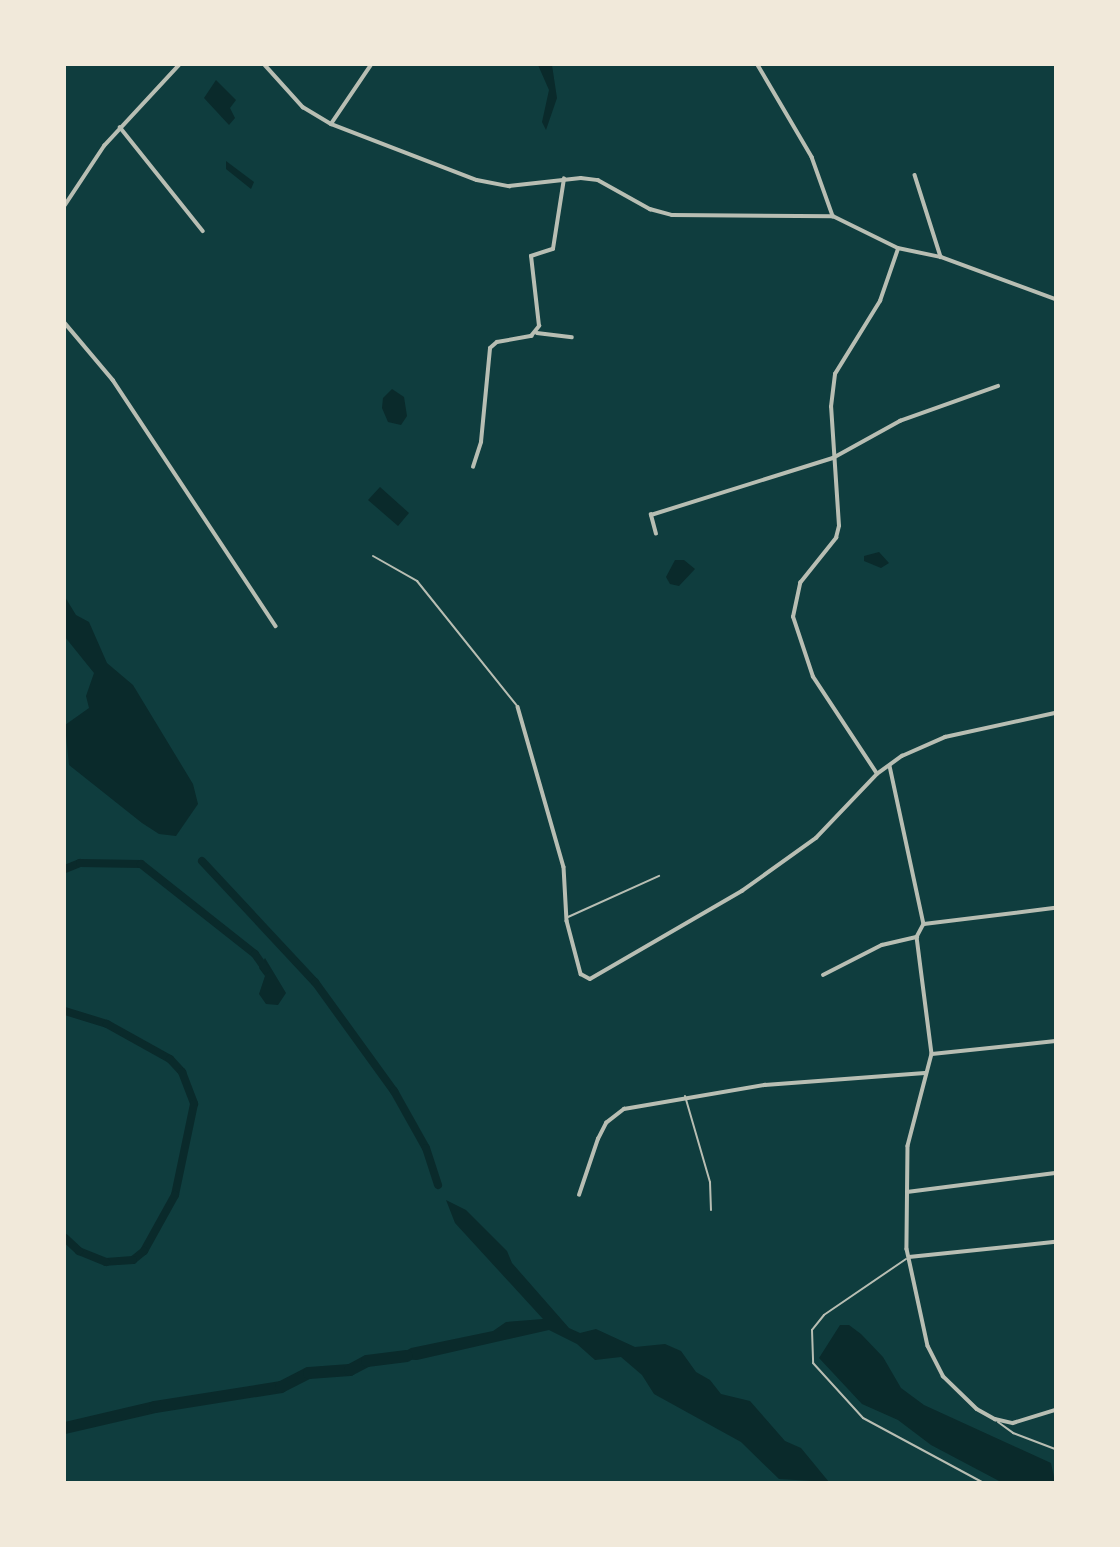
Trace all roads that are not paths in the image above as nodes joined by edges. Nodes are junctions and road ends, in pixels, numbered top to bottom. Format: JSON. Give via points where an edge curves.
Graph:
{"nodes":[{"id":1,"x":179,"y":65,"type":"edge"},
{"id":2,"x":265,"y":65,"type":"edge"},
{"id":3,"x":371,"y":65,"type":"edge"},
{"id":4,"x":758,"y":65,"type":"edge"},
{"id":5,"x":331,"y":124,"type":"junction"},
{"id":6,"x":120,"y":127,"type":"junction"},
{"id":7,"x":915,"y":175,"type":"dead end"},
{"id":8,"x":564,"y":179,"type":"junction"},
{"id":9,"x":65,"y":205,"type":"edge"},
{"id":10,"x":833,"y":216,"type":"junction"},
{"id":11,"x":203,"y":231,"type":"dead end"},
{"id":12,"x":898,"y":248,"type":"junction"},
{"id":13,"x":941,"y":257,"type":"junction"},
{"id":14,"x":1055,"y":299,"type":"edge"},
{"id":15,"x":65,"y":323,"type":"edge"},
{"id":16,"x":537,"y":333,"type":"junction"},
{"id":17,"x":572,"y":337,"type":"dead end"},
{"id":18,"x":998,"y":386,"type":"dead end"},
{"id":19,"x":833,"y":458,"type":"junction"},
{"id":20,"x":473,"y":467,"type":"dead end"},
{"id":21,"x":656,"y":534,"type":"dead end"},
{"id":22,"x":373,"y":556,"type":"dead end"},
{"id":23,"x":276,"y":626,"type":"dead end"},
{"id":24,"x":518,"y":707,"type":"joint"},
{"id":25,"x":1055,"y":713,"type":"edge"},
{"id":26,"x":890,"y":765,"type":"junction"},
{"id":27,"x":877,"y":774,"type":"junction"},
{"id":28,"x":659,"y":876,"type":"dead end"},
{"id":29,"x":1055,"y":908,"type":"edge"},
{"id":30,"x":567,"y":917,"type":"junction"},
{"id":31,"x":924,"y":924,"type":"junction"},
{"id":32,"x":917,"y":937,"type":"junction"},
{"id":33,"x":823,"y":975,"type":"dead end"},
{"id":34,"x":1055,"y":1041,"type":"edge"},
{"id":35,"x":932,"y":1054,"type":"junction"},
{"id":36,"x":925,"y":1073,"type":"junction"},
{"id":37,"x":685,"y":1096,"type":"junction"},
{"id":38,"x":1055,"y":1173,"type":"edge"},
{"id":39,"x":906,"y":1192,"type":"junction"},
{"id":40,"x":579,"y":1195,"type":"dead end"},
{"id":41,"x":711,"y":1210,"type":"dead end"},
{"id":42,"x":1055,"y":1242,"type":"edge"},
{"id":43,"x":909,"y":1258,"type":"junction"},
{"id":44,"x":1055,"y":1410,"type":"edge"},
{"id":45,"x":995,"y":1419,"type":"junction"},
{"id":46,"x":1055,"y":1448,"type":"edge"},
{"id":47,"x":982,"y":1482,"type":"edge"}],
"edges":[{"from":1,"to":6,"type":"street"},
{"from":2,"to":5,"type":"street","via":[[303,107]]},
{"from":3,"to":5,"type":"street"},
{"from":4,"to":10,"type":"street","via":[[812,157]]},
{"from":5,"to":8,"type":"street","via":[[492,184]]},
{"from":6,"to":9,"type":"street"},
{"from":6,"to":11,"type":"street"},
{"from":7,"to":13,"type":"street"},
{"from":8,"to":10,"type":"street","via":[[598,180],[650,209],[672,215]]},
{"from":8,"to":16,"type":"street","via":[[553,249],[531,256]]},
{"from":10,"to":12,"type":"street"},
{"from":12,"to":13,"type":"street"},
{"from":12,"to":19,"type":"street","via":[[891,277],[835,374]]},
{"from":13,"to":14,"type":"street"},
{"from":15,"to":23,"type":"street","via":[[113,380]]},
{"from":16,"to":17,"type":"street"},
{"from":16,"to":20,"type":"street","via":[[497,342],[491,348],[481,442]]},
{"from":18,"to":19,"type":"street","via":[[900,421]]},
{"from":19,"to":21,"type":"street","via":[[651,515]]},
{"from":19,"to":27,"type":"street","via":[[836,538],[809,569],[797,593],[793,617],[813,677]]},
{"from":22,"to":24,"type":"lane","via":[[417,581]]},
{"from":24,"to":30,"type":"street","via":[[564,867]]},
{"from":25,"to":26,"type":"street","via":[[945,737]]},
{"from":26,"to":27,"type":"street"},
{"from":26,"to":31,"type":"street"},
{"from":27,"to":30,"type":"street","via":[[806,846],[742,891],[590,979],[581,974]]},
{"from":28,"to":30,"type":"lane"},
{"from":29,"to":31,"type":"street"},
{"from":31,"to":32,"type":"street"},
{"from":32,"to":33,"type":"street","via":[[882,945]]},
{"from":32,"to":35,"type":"street"},
{"from":34,"to":35,"type":"street"},
{"from":35,"to":36,"type":"street"},
{"from":36,"to":37,"type":"street"},
{"from":36,"to":39,"type":"street","via":[[908,1146]]},
{"from":37,"to":40,"type":"street","via":[[624,1109],[614,1116],[598,1139]]},
{"from":37,"to":41,"type":"lane","via":[[710,1182]]},
{"from":38,"to":39,"type":"street"},
{"from":39,"to":43,"type":"street"},
{"from":42,"to":43,"type":"street"},
{"from":43,"to":45,"type":"street","via":[[929,1346],[943,1376],[977,1409]]},
{"from":43,"to":47,"type":"lane","via":[[824,1315],[811,1330],[813,1363],[863,1418]]},
{"from":44,"to":45,"type":"street","via":[[1013,1423]]},
{"from":45,"to":46,"type":"lane","via":[[1013,1433]]}]}
